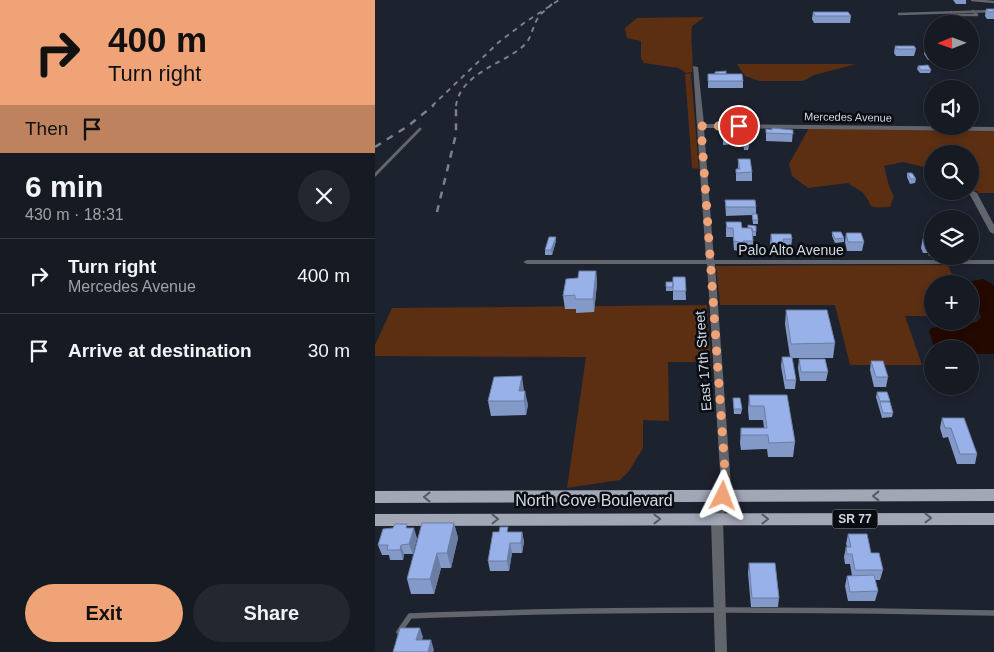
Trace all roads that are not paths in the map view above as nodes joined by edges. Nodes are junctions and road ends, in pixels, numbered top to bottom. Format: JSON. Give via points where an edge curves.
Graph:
{"nodes":[{"id":1,"x":971,"y":0,"type":"edge"},
{"id":2,"x":994,"y":2,"type":"edge"},
{"id":3,"x":994,"y":11,"type":"edge"},
{"id":4,"x":899,"y":14,"type":"dead end"},
{"id":5,"x":695,"y":68,"type":"dead end"},
{"id":6,"x":701,"y":126,"type":"junction"},
{"id":7,"x":420,"y":129,"type":"dead end"},
{"id":8,"x":994,"y":129,"type":"edge"},
{"id":9,"x":375,"y":175,"type":"edge"},
{"id":10,"x":977,"y":200,"type":"edge"},
{"id":11,"x":994,"y":232,"type":"edge"},
{"id":12,"x":527,"y":262,"type":"dead end"},
{"id":13,"x":994,"y":262,"type":"edge"},
{"id":14,"x":710,"y":263,"type":"junction"},
{"id":15,"x":723,"y":496,"type":"junction"},
{"id":16,"x":994,"y":496,"type":"edge"},
{"id":17,"x":375,"y":497,"type":"edge"},
{"id":18,"x":994,"y":518,"type":"edge"},
{"id":19,"x":717,"y":519,"type":"junction"},
{"id":20,"x":375,"y":520,"type":"edge"},
{"id":21,"x":719,"y":608,"type":"junction"},
{"id":22,"x":994,"y":613,"type":"edge"},
{"id":23,"x":397,"y":638,"type":"edge"},
{"id":24,"x":721,"y":652,"type":"edge"}],
"edges":[{"from":1,"to":2,"type":"lane"},
{"from":3,"to":4,"type":"lane","via":[[973,11],[977,15],[954,15],[951,12]]},
{"from":5,"to":6,"type":"street","name":"East 17th Street"},
{"from":6,"to":8,"type":"street","name":"Mercedes Avenue"},
{"from":6,"to":14,"type":"street","name":"East 17th Street"},
{"from":7,"to":9,"type":"lane"},
{"from":10,"to":11,"type":"street"},
{"from":12,"to":14,"type":"street","name":"Palo Alto Avenue"},
{"from":13,"to":14,"type":"street","name":"Palo Alto Avenue"},
{"from":14,"to":15,"type":"street","name":"East 17th Street","via":[[723,423],[726,486]]},
{"from":16,"to":15,"type":"main road","name":"North Cove Boulevard","number":"SR 77","one_way":true},
{"from":15,"to":17,"type":"main road","name":"North Cove Boulevard","number":"SR 77","one_way":true},
{"from":15,"to":19,"type":"street","name":"East 17th Street"},
{"from":19,"to":18,"type":"main road","name":"North Cove Boulevard","number":"SR 77","one_way":true},
{"from":20,"to":19,"type":"main road","name":"North Cove Boulevard","number":"SR 77","one_way":true},
{"from":19,"to":21,"type":"street","name":"East 17th Street"},
{"from":21,"to":22,"type":"lane"},
{"from":21,"to":23,"type":"lane","via":[[410,616]]},
{"from":21,"to":24,"type":"street","name":"East 17th Street"}]}
